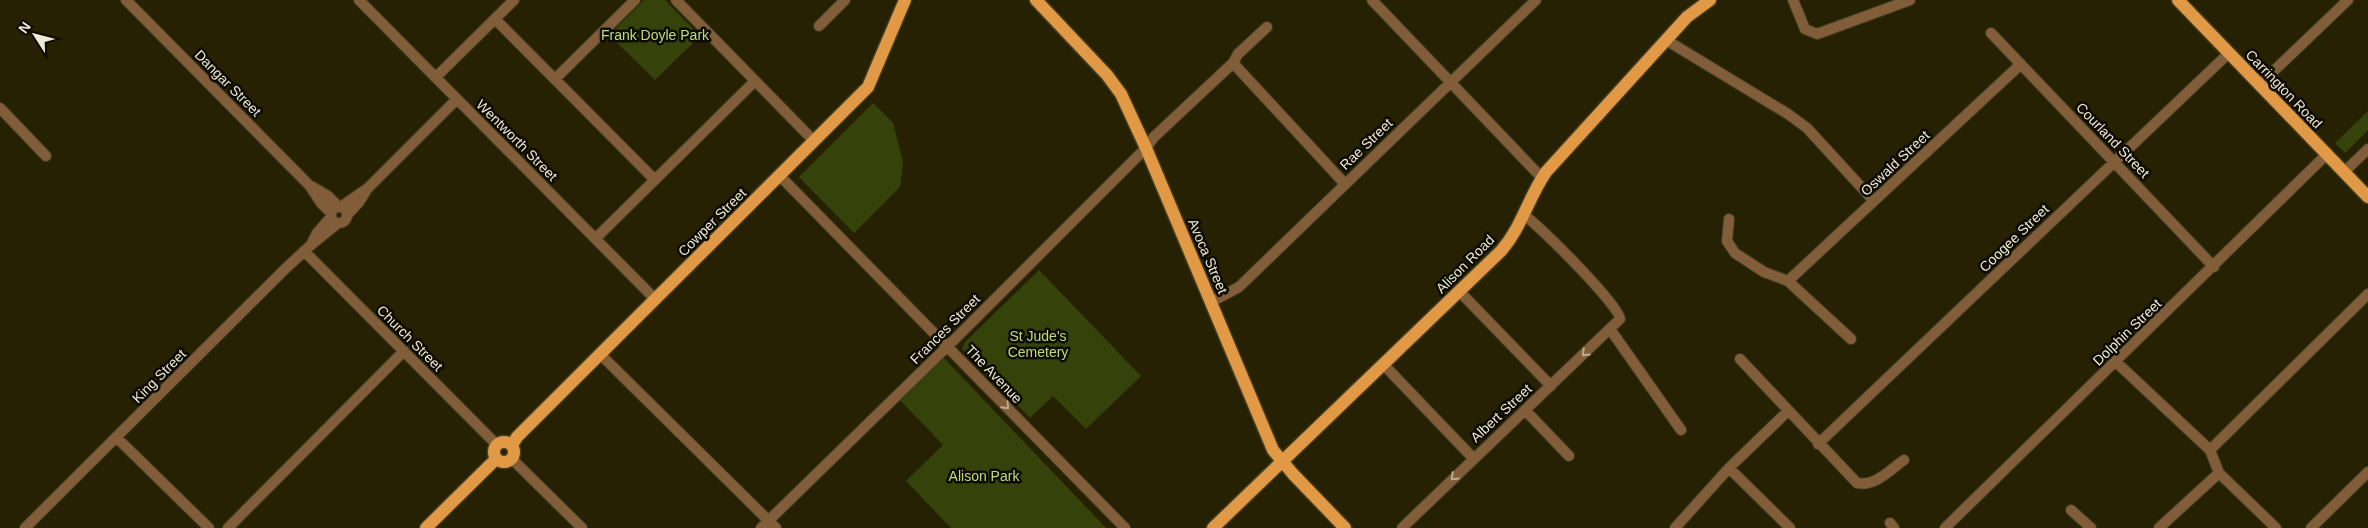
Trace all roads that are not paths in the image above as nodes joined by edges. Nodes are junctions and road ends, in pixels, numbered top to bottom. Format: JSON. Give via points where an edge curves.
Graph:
{"nodes":[{"id":1,"x":126,"y":0,"type":"edge"},
{"id":2,"x":359,"y":0,"type":"edge"},
{"id":3,"x":514,"y":0,"type":"edge"},
{"id":4,"x":635,"y":0,"type":"edge"},
{"id":5,"x":676,"y":0,"type":"edge"},
{"id":6,"x":845,"y":0,"type":"edge"},
{"id":7,"x":905,"y":0,"type":"edge"},
{"id":8,"x":1036,"y":0,"type":"edge"},
{"id":9,"x":1372,"y":0,"type":"edge"},
{"id":10,"x":1536,"y":0,"type":"edge"},
{"id":11,"x":1710,"y":0,"type":"edge"},
{"id":12,"x":1793,"y":0,"type":"edge"},
{"id":13,"x":1910,"y":0,"type":"edge"},
{"id":14,"x":2178,"y":0,"type":"edge"},
{"id":15,"x":2348,"y":0,"type":"edge"},
{"id":16,"x":495,"y":20,"type":"junction"},
{"id":17,"x":819,"y":26,"type":"dead end"},
{"id":18,"x":1267,"y":27,"type":"dead end"},
{"id":19,"x":1991,"y":34,"type":"dead end"},
{"id":20,"x":1666,"y":40,"type":"junction"},
{"id":21,"x":2229,"y":53,"type":"junction"},
{"id":22,"x":1233,"y":63,"type":"junction"},
{"id":23,"x":2021,"y":64,"type":"junction"},
{"id":24,"x":436,"y":77,"type":"junction"},
{"id":25,"x":555,"y":79,"type":"junction"},
{"id":26,"x":755,"y":81,"type":"junction"},
{"id":27,"x":1451,"y":82,"type":"junction"},
{"id":28,"x":2259,"y":85,"type":"junction"},
{"id":29,"x":457,"y":99,"type":"junction"},
{"id":30,"x":0,"y":108,"type":"edge"},
{"id":31,"x":814,"y":141,"type":"junction"},
{"id":32,"x":1146,"y":148,"type":"junction"},
{"id":33,"x":2368,"y":149,"type":"edge"},
{"id":34,"x":2326,"y":155,"type":"junction"},
{"id":35,"x":46,"y":156,"type":"dead end"},
{"id":36,"x":2115,"y":161,"type":"junction"},
{"id":37,"x":2344,"y":172,"type":"junction"},
{"id":38,"x":779,"y":175,"type":"junction"},
{"id":39,"x":1542,"y":178,"type":"junction"},
{"id":40,"x":655,"y":180,"type":"junction"},
{"id":41,"x":1345,"y":184,"type":"junction"},
{"id":42,"x":2368,"y":197,"type":"edge"},
{"id":43,"x":1874,"y":201,"type":"junction"},
{"id":44,"x":338,"y":213,"type":"junction"},
{"id":45,"x":1524,"y":215,"type":"junction"},
{"id":46,"x":1729,"y":219,"type":"dead end"},
{"id":47,"x":596,"y":238,"type":"junction"},
{"id":48,"x":308,"y":248,"type":"junction"},
{"id":49,"x":2214,"y":266,"type":"junction"},
{"id":50,"x":1788,"y":281,"type":"junction"},
{"id":51,"x":1460,"y":291,"type":"junction"},
{"id":52,"x":2368,"y":294,"type":"edge"},
{"id":53,"x":656,"y":300,"type":"junction"},
{"id":54,"x":1211,"y":302,"type":"junction"},
{"id":55,"x":1610,"y":329,"type":"junction"},
{"id":56,"x":1852,"y":339,"type":"dead end"},
{"id":57,"x":947,"y":346,"type":"junction"},
{"id":58,"x":404,"y":351,"type":"junction"},
{"id":59,"x":601,"y":355,"type":"junction"},
{"id":60,"x":1740,"y":359,"type":"dead end"},
{"id":61,"x":2116,"y":362,"type":"junction"},
{"id":62,"x":1384,"y":365,"type":"junction"},
{"id":63,"x":1551,"y":386,"type":"junction"},
{"id":64,"x":1524,"y":410,"type":"junction"},
{"id":65,"x":1788,"y":411,"type":"junction"},
{"id":66,"x":1681,"y":430,"type":"dead end"},
{"id":67,"x":116,"y":437,"type":"junction"},
{"id":68,"x":1818,"y":444,"type":"junction"},
{"id":69,"x":497,"y":445,"type":"junction"},
{"id":70,"x":512,"y":445,"type":"junction"},
{"id":71,"x":2210,"y":450,"type":"junction"},
{"id":72,"x":1569,"y":456,"type":"dead end"},
{"id":73,"x":1473,"y":458,"type":"junction"},
{"id":74,"x":496,"y":459,"type":"junction"},
{"id":75,"x":512,"y":459,"type":"junction"},
{"id":76,"x":1904,"y":460,"type":"dead end"},
{"id":77,"x":1283,"y":462,"type":"junction"},
{"id":78,"x":1729,"y":468,"type":"junction"},
{"id":79,"x":2368,"y":472,"type":"edge"},
{"id":80,"x":2220,"y":473,"type":"junction"},
{"id":81,"x":2071,"y":510,"type":"dead end"},
{"id":82,"x":765,"y":524,"type":"edge"},
{"id":83,"x":25,"y":528,"type":"edge"},
{"id":84,"x":209,"y":528,"type":"edge"},
{"id":85,"x":228,"y":528,"type":"edge"},
{"id":86,"x":426,"y":528,"type":"edge"},
{"id":87,"x":582,"y":528,"type":"edge"},
{"id":88,"x":776,"y":528,"type":"edge"},
{"id":89,"x":1125,"y":528,"type":"edge"},
{"id":90,"x":1213,"y":528,"type":"edge"},
{"id":91,"x":1345,"y":528,"type":"edge"},
{"id":92,"x":1402,"y":528,"type":"edge"},
{"id":93,"x":1675,"y":528,"type":"edge"},
{"id":94,"x":1790,"y":528,"type":"edge"},
{"id":95,"x":1945,"y":528,"type":"edge"},
{"id":96,"x":2091,"y":528,"type":"edge"},
{"id":97,"x":2159,"y":528,"type":"edge"},
{"id":98,"x":2276,"y":528,"type":"edge"},
{"id":99,"x":2311,"y":528,"type":"edge"}],
"edges":[{"from":1,"to":44,"type":"street","name":"Dangar Street"},
{"from":2,"to":24,"type":"street","name":"Wentworth Street"},
{"from":3,"to":16,"type":"street"},
{"from":4,"to":25,"type":"street"},
{"from":5,"to":26,"type":"street"},
{"from":6,"to":17,"type":"street"},
{"from":7,"to":31,"type":"main road","name":"Cowper Street","via":[[868,87]]},
{"from":8,"to":32,"type":"main road","name":"Avoca Street","via":[[1113,82]]},
{"from":9,"to":27,"type":"street"},
{"from":10,"to":27,"type":"street","name":"Rae Street"},
{"from":11,"to":20,"type":"main road","name":"Alison Road","via":[[1694,10]]},
{"from":12,"to":13,"type":"street","via":[[1805,28],[1817,34]]},
{"from":14,"to":21,"type":"main road","name":"Carrington Road"},
{"from":15,"to":28,"type":"street"},
{"from":16,"to":24,"type":"street"},
{"from":16,"to":25,"type":"street"},
{"from":18,"to":22,"type":"street","name":"Frances Street","via":[[1238,54]]},
{"from":19,"to":23,"type":"street","name":"Courland Street"},
{"from":20,"to":39,"type":"main road","name":"Alison Road"},
{"from":20,"to":43,"type":"street","via":[[1807,128]]},
{"from":21,"to":28,"type":"main road","name":"Carrington Road"},
{"from":21,"to":36,"type":"street","name":"Coogee Street"},
{"from":22,"to":32,"type":"street","name":"Frances Street"},
{"from":22,"to":41,"type":"street"},
{"from":23,"to":36,"type":"street","name":"Courland Street"},
{"from":23,"to":43,"type":"street","name":"Oswald Street"},
{"from":24,"to":29,"type":"street","name":"Wentworth Street"},
{"from":25,"to":40,"type":"street"},
{"from":26,"to":31,"type":"street"},
{"from":26,"to":40,"type":"street"},
{"from":27,"to":39,"type":"street"},
{"from":27,"to":41,"type":"street","name":"Rae Street"},
{"from":28,"to":34,"type":"main road","name":"Carrington Road"},
{"from":29,"to":44,"type":"street","name":"King Street","via":[[368,188]]},
{"from":29,"to":47,"type":"street","name":"Wentworth Street"},
{"from":30,"to":35,"type":"street"},
{"from":31,"to":38,"type":"main road","name":"Cowper Street"},
{"from":32,"to":54,"type":"main road","name":"Avoca Street"},
{"from":32,"to":57,"type":"street","name":"Frances Street"},
{"from":33,"to":37,"type":"street"},
{"from":34,"to":37,"type":"main road","name":"Carrington Road"},
{"from":34,"to":49,"type":"street","name":"Dolphin Street"},
{"from":36,"to":49,"type":"street","name":"Courland Street"},
{"from":36,"to":68,"type":"street","name":"Coogee Street"},
{"from":37,"to":42,"type":"main road","name":"Carrington Road"},
{"from":38,"to":53,"type":"main road","name":"Cowper Street"},
{"from":38,"to":57,"type":"street","name":"The Avenue"},
{"from":39,"to":45,"type":"main road","name":"Alison Road"},
{"from":40,"to":47,"type":"street"},
{"from":41,"to":54,"type":"street","name":"Rae Street","via":[[1240,287]]},
{"from":43,"to":50,"type":"street","name":"Oswald Street"},
{"from":44,"to":48,"type":"street","name":"King Street","via":[[317,233]]},
{"from":45,"to":51,"type":"main road","name":"Alison Road","via":[[1511,240]]},
{"from":45,"to":55,"type":"street","name":"Albert Street","via":[[1541,228],[1618,312],[1620,319]]},
{"from":46,"to":50,"type":"street","via":[[1728,241],[1734,253],[1764,272]]},
{"from":47,"to":53,"type":"street","name":"Wentworth Street"},
{"from":48,"to":58,"type":"street","name":"Church Street"},
{"from":48,"to":67,"type":"street","name":"King Street"},
{"from":49,"to":61,"type":"street","name":"Dolphin Street"},
{"from":50,"to":56,"type":"street"},
{"from":51,"to":62,"type":"main road","name":"Alison Road"},
{"from":51,"to":63,"type":"street"},
{"from":52,"to":71,"type":"street"},
{"from":53,"to":59,"type":"main road","name":"Cowper Street"},
{"from":54,"to":77,"type":"main road","name":"Avoca Street","via":[[1273,450]]},
{"from":55,"to":63,"type":"street","name":"Albert Street","one_way":true},
{"from":55,"to":66,"type":"street"},
{"from":57,"to":82,"type":"street","name":"Frances Street"},
{"from":57,"to":89,"type":"street","name":"The Avenue","one_way":true},
{"from":58,"to":69,"type":"street","name":"Church Street"},
{"from":58,"to":85,"type":"street"},
{"from":59,"to":70,"type":"main road","name":"Cowper Street"},
{"from":59,"to":82,"type":"street"},
{"from":60,"to":65,"type":"street"},
{"from":61,"to":71,"type":"street"},
{"from":61,"to":95,"type":"street","name":"Dolphin Street"},
{"from":62,"to":73,"type":"street"},
{"from":62,"to":77,"type":"main road","name":"Alison Road"},
{"from":63,"to":64,"type":"street","name":"Albert Street"},
{"from":64,"to":72,"type":"street"},
{"from":64,"to":73,"type":"street","name":"Albert Street"},
{"from":65,"to":68,"type":"street"},
{"from":65,"to":78,"type":"street"},
{"from":67,"to":83,"type":"street","name":"King Street"},
{"from":67,"to":84,"type":"street"},
{"from":68,"to":76,"type":"street","via":[[1853,480],[1863,484],[1876,481]]},
{"from":69,"to":70,"type":"main road","via":[[504,442]]},
{"from":69,"to":74,"type":"main road"},
{"from":70,"to":75,"type":"main road"},
{"from":71,"to":80,"type":"street"},
{"from":73,"to":92,"type":"street","name":"Albert Street","one_way":true},
{"from":74,"to":75,"type":"main road","via":[[504,462]]},
{"from":74,"to":86,"type":"main road"},
{"from":75,"to":87,"type":"street"},
{"from":77,"to":90,"type":"main road","name":"Alison Road"},
{"from":77,"to":91,"type":"main road","name":"Avoca Street"},
{"from":78,"to":93,"type":"street"},
{"from":78,"to":94,"type":"street"},
{"from":79,"to":99,"type":"street"},
{"from":80,"to":97,"type":"street"},
{"from":80,"to":98,"type":"street"},
{"from":81,"to":96,"type":"street"},
{"from":82,"to":88,"type":"street"}]}
